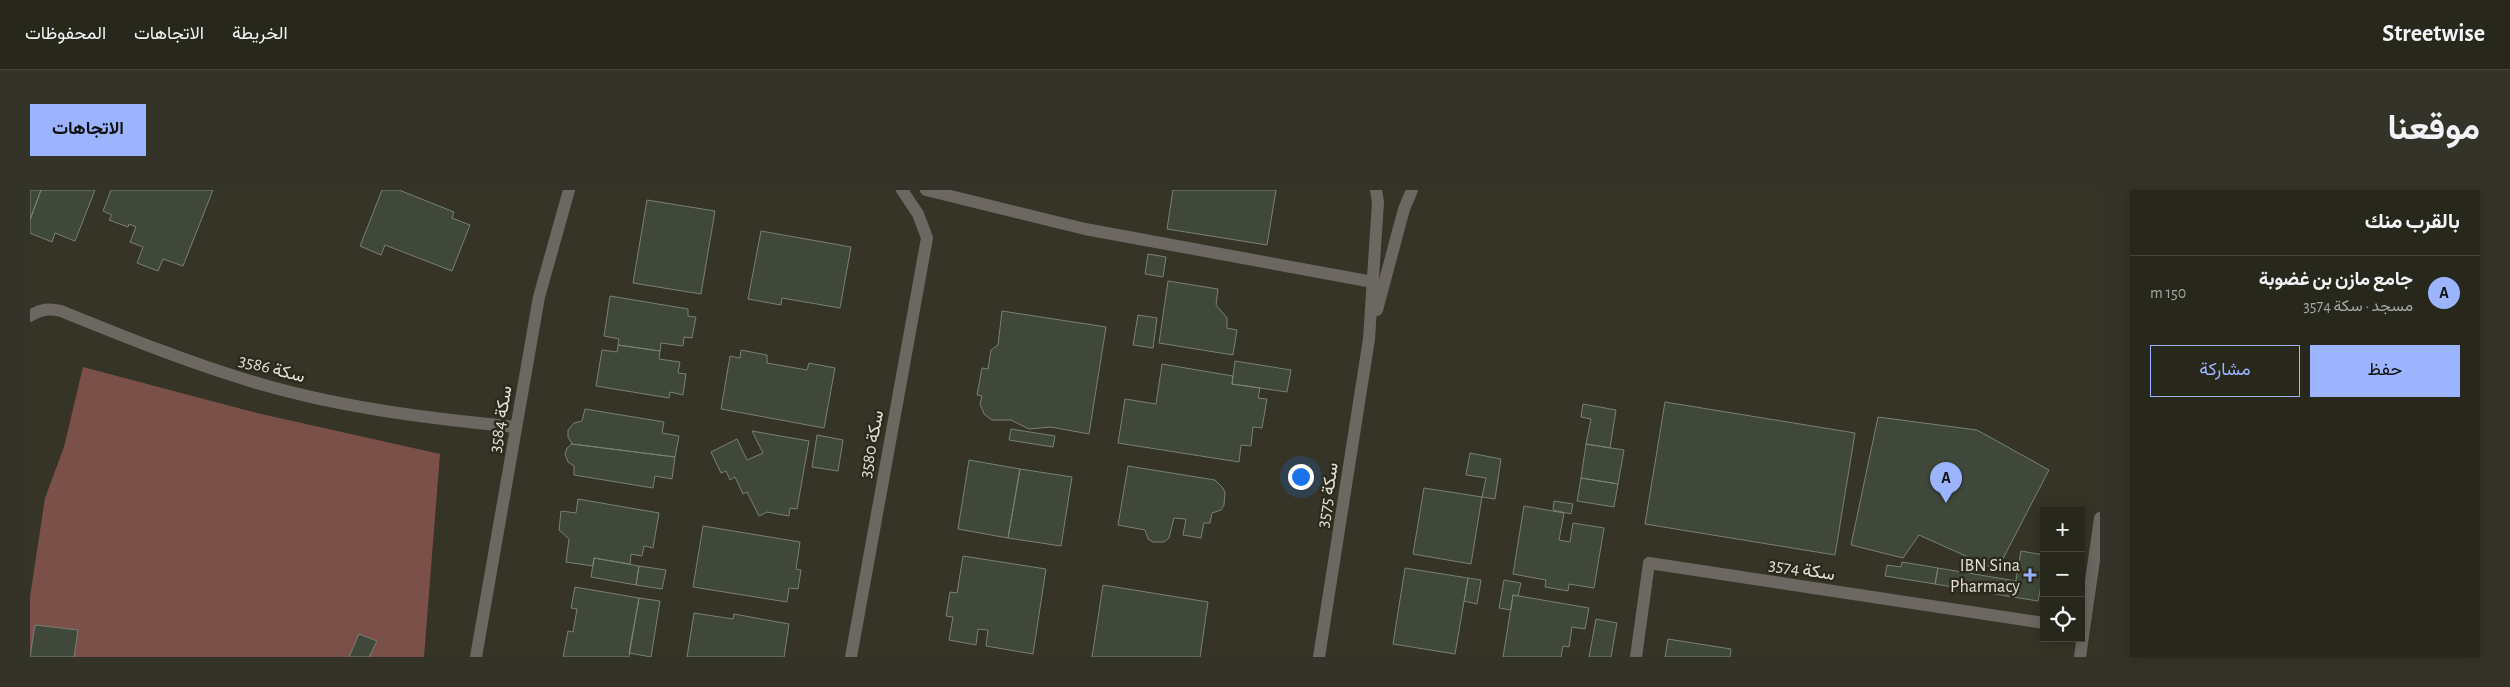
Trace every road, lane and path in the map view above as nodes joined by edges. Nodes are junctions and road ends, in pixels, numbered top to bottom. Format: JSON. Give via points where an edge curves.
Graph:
{"nodes":[{"id":1,"x":569,"y":190,"type":"edge"},
{"id":2,"x":902,"y":190,"type":"edge"},
{"id":3,"x":926,"y":190,"type":"edge"},
{"id":4,"x":1376,"y":190,"type":"edge"},
{"id":5,"x":1412,"y":190,"type":"edge"},
{"id":6,"x":1373,"y":282,"type":"junction"},
{"id":7,"x":30,"y":316,"type":"edge"},
{"id":8,"x":1370,"y":339,"type":"junction"},
{"id":9,"x":516,"y":427,"type":"junction"},
{"id":10,"x":2100,"y":518,"type":"edge"},
{"id":11,"x":2085,"y":616,"type":"edge"},
{"id":12,"x":2040,"y":622,"type":"edge"},
{"id":13,"x":2082,"y":642,"type":"edge"},
{"id":14,"x":476,"y":657,"type":"edge"},
{"id":15,"x":851,"y":657,"type":"edge"},
{"id":16,"x":1319,"y":657,"type":"edge"},
{"id":17,"x":1636,"y":657,"type":"edge"},
{"id":18,"x":2080,"y":657,"type":"edge"}],
"edges":[{"from":1,"to":9,"type":"street","name":"سكة 3584","via":[[539,297]]},
{"from":2,"to":15,"type":"street","name":"سكة 3580","via":[[918,214],[927,238]]},
{"from":3,"to":6,"type":"street","via":[[1085,229]]},
{"from":4,"to":6,"type":"street","name":"سكة 3575"},
{"from":5,"to":8,"type":"street","name":"سكة 3575","via":[[1404,209]]},
{"from":6,"to":8,"type":"street","name":"سكة 3575"},
{"from":7,"to":9,"type":"street","name":"سكة 3586","via":[[45,310],[61,311],[162,352],[248,381],[336,403],[426,418]]},
{"from":8,"to":16,"type":"street","name":"سكة 3575"},
{"from":9,"to":14,"type":"street","name":"سكة 3584"},
{"from":10,"to":11,"type":"street"},
{"from":12,"to":17,"type":"street","name":"سكة 3574","via":[[1650,563]]},
{"from":13,"to":18,"type":"street"}]}
